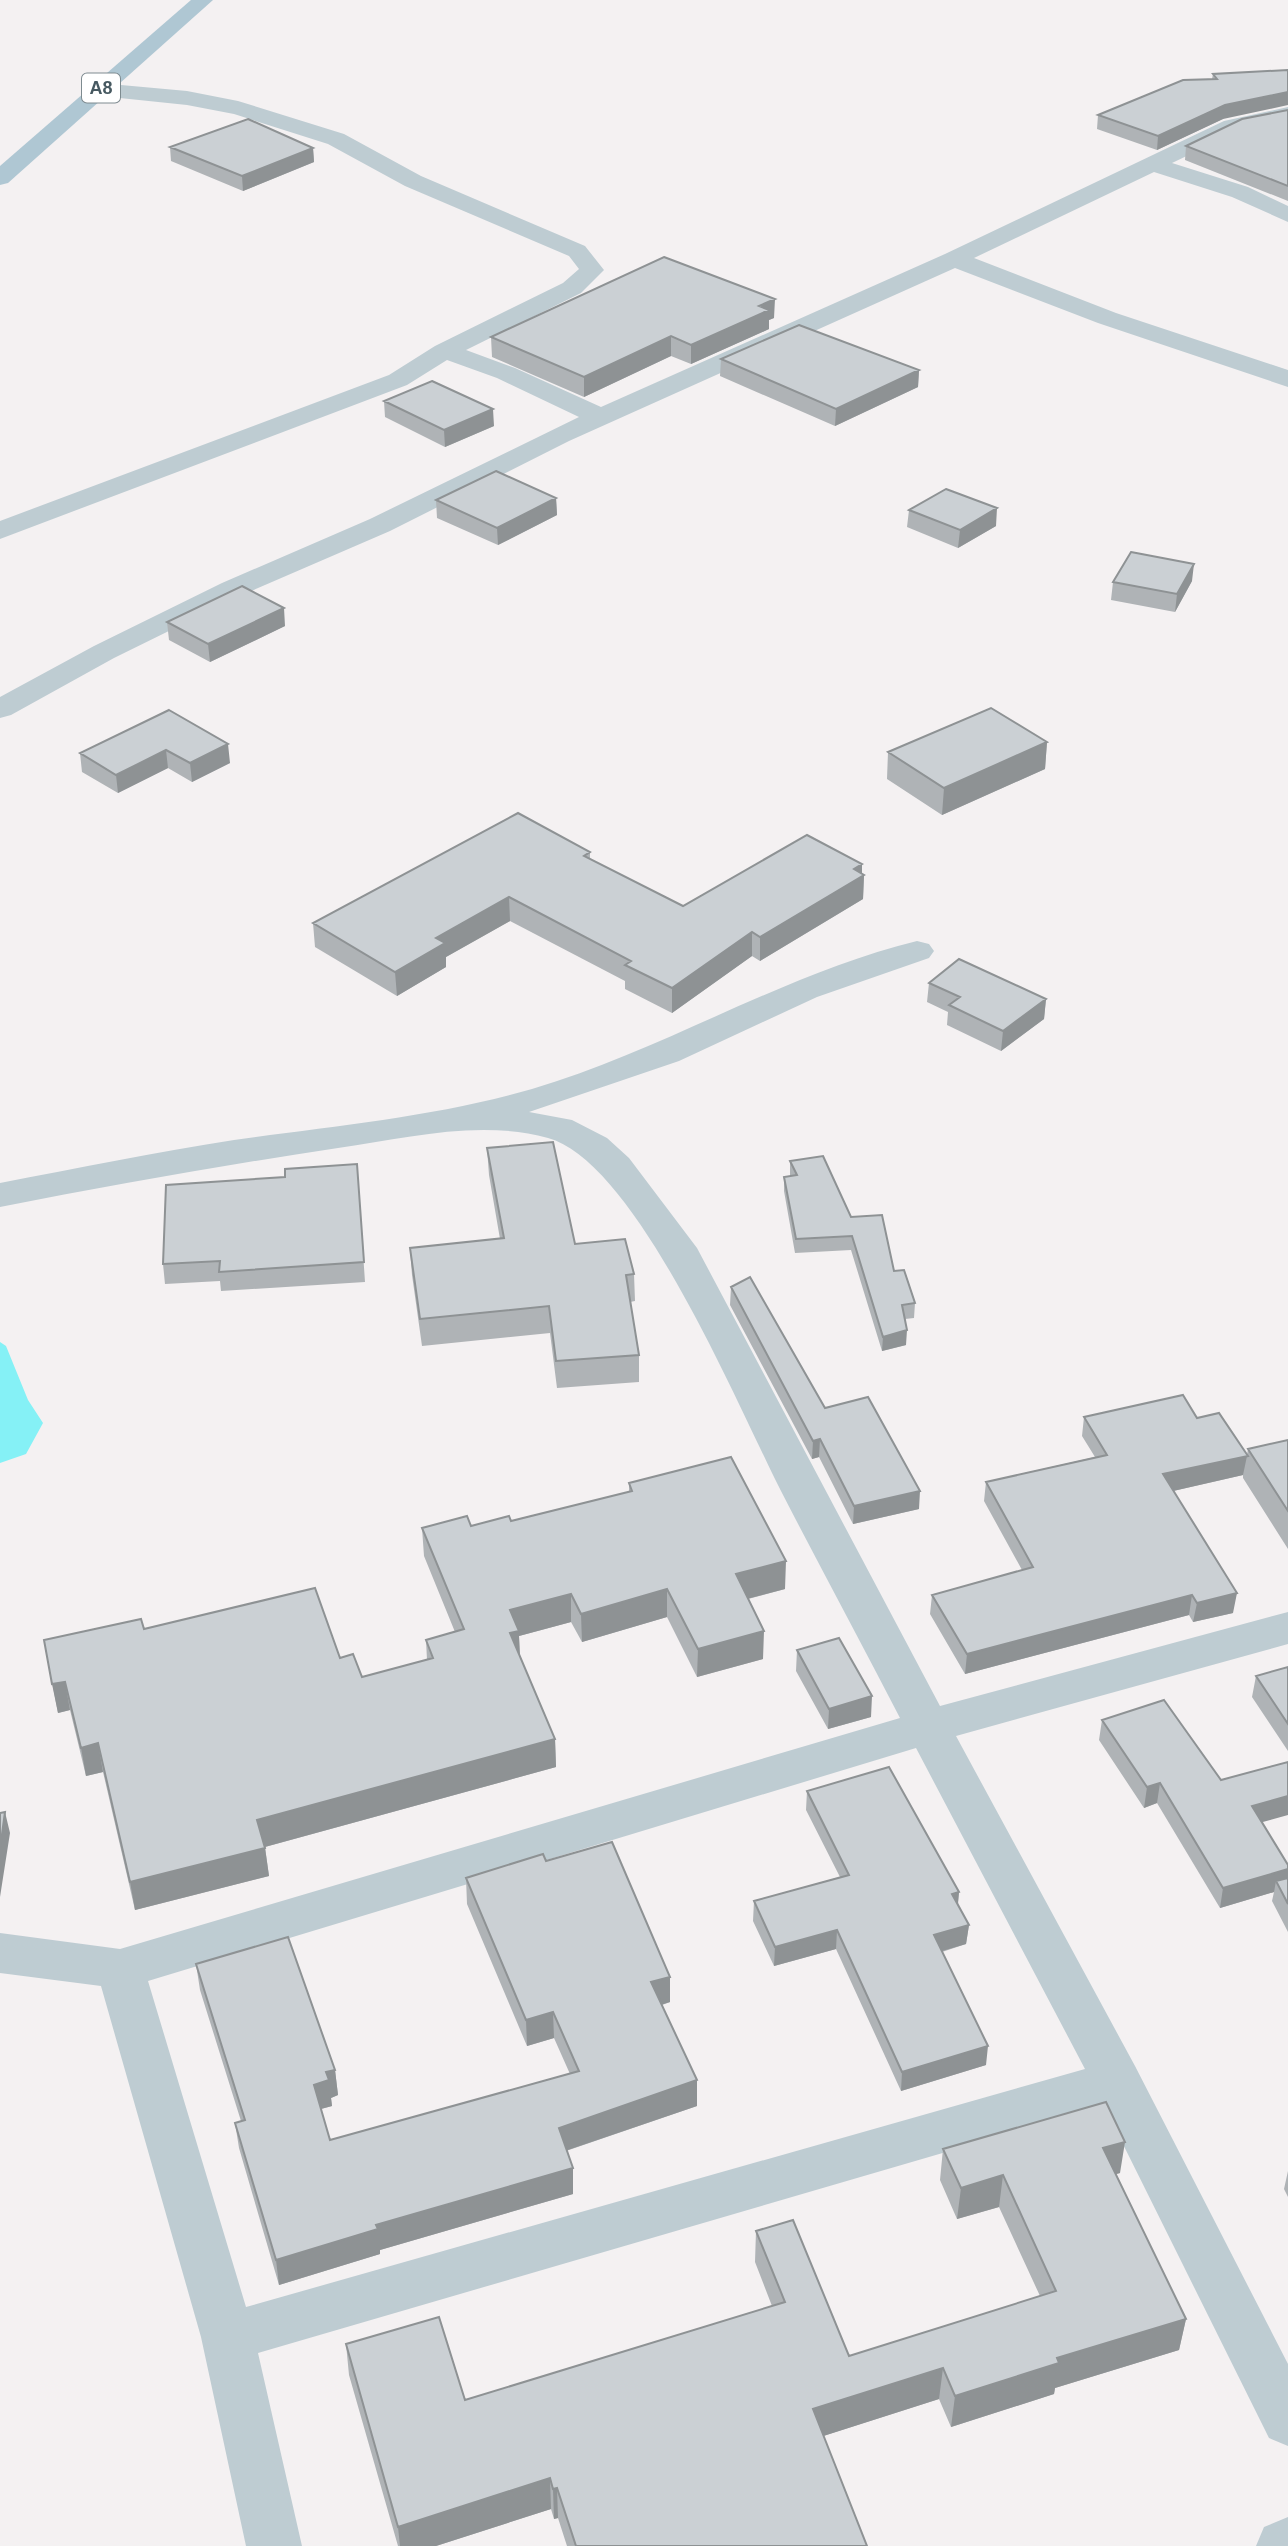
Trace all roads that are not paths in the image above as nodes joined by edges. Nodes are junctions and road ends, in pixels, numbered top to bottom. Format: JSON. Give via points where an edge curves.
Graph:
{"nodes":[{"id":1,"x":203,"y":0,"type":"edge"},
{"id":2,"x":99,"y":90,"type":"junction"},
{"id":3,"x":1288,"y":114,"type":"edge"},
{"id":4,"x":1151,"y":164,"type":"junction"},
{"id":5,"x":0,"y":178,"type":"edge"},
{"id":6,"x":1288,"y":215,"type":"edge"},
{"id":7,"x":954,"y":259,"type":"junction"},
{"id":8,"x":444,"y":351,"type":"junction"},
{"id":9,"x":1288,"y":379,"type":"edge"},
{"id":10,"x":602,"y":417,"type":"junction"},
{"id":11,"x":0,"y":531,"type":"edge"},
{"id":12,"x":0,"y":709,"type":"edge"},
{"id":13,"x":917,"y":951,"type":"dead end"},
{"id":14,"x":477,"y":1116,"type":"junction"},
{"id":15,"x":0,"y":1195,"type":"edge"},
{"id":16,"x":1288,"y":1629,"type":"edge"},
{"id":17,"x":927,"y":1727,"type":"junction"},
{"id":18,"x":0,"y":1953,"type":"edge"},
{"id":19,"x":120,"y":1969,"type":"junction"},
{"id":20,"x":1117,"y":2081,"type":"junction"},
{"id":21,"x":228,"y":2337,"type":"junction"},
{"id":22,"x":1288,"y":2420,"type":"edge"},
{"id":23,"x":274,"y":2546,"type":"edge"}],
"edges":[{"from":1,"to":2,"type":"main road","number":"A8"},
{"from":2,"to":5,"type":"main road","number":"A8"},
{"from":2,"to":8,"type":"street","via":[[238,108],[336,139],[413,181],[577,251],[592,270],[572,288]]},
{"from":3,"to":4,"type":"street","via":[[1232,126]]},
{"from":4,"to":6,"type":"street","via":[[1240,192]]},
{"from":4,"to":7,"type":"street"},
{"from":7,"to":9,"type":"street","via":[[1107,318]]},
{"from":7,"to":10,"type":"street"},
{"from":8,"to":10,"type":"street","via":[[506,373]]},
{"from":8,"to":11,"type":"street","via":[[398,380]]},
{"from":10,"to":12,"type":"street","via":[[380,525],[232,589]]},
{"from":13,"to":14,"type":"street","via":[[805,990],[654,1058]]},
{"from":14,"to":15,"type":"street","via":[[205,1156]]},
{"from":14,"to":17,"type":"street","via":[[559,1128],[580,1137],[616,1166],[633,1188],[683,1257]]},
{"from":16,"to":17,"type":"street"},
{"from":17,"to":19,"type":"street"},
{"from":17,"to":20,"type":"street"},
{"from":18,"to":19,"type":"street"},
{"from":19,"to":21,"type":"street"},
{"from":20,"to":21,"type":"street"},
{"from":20,"to":22,"type":"street"},
{"from":21,"to":23,"type":"street"}]}
